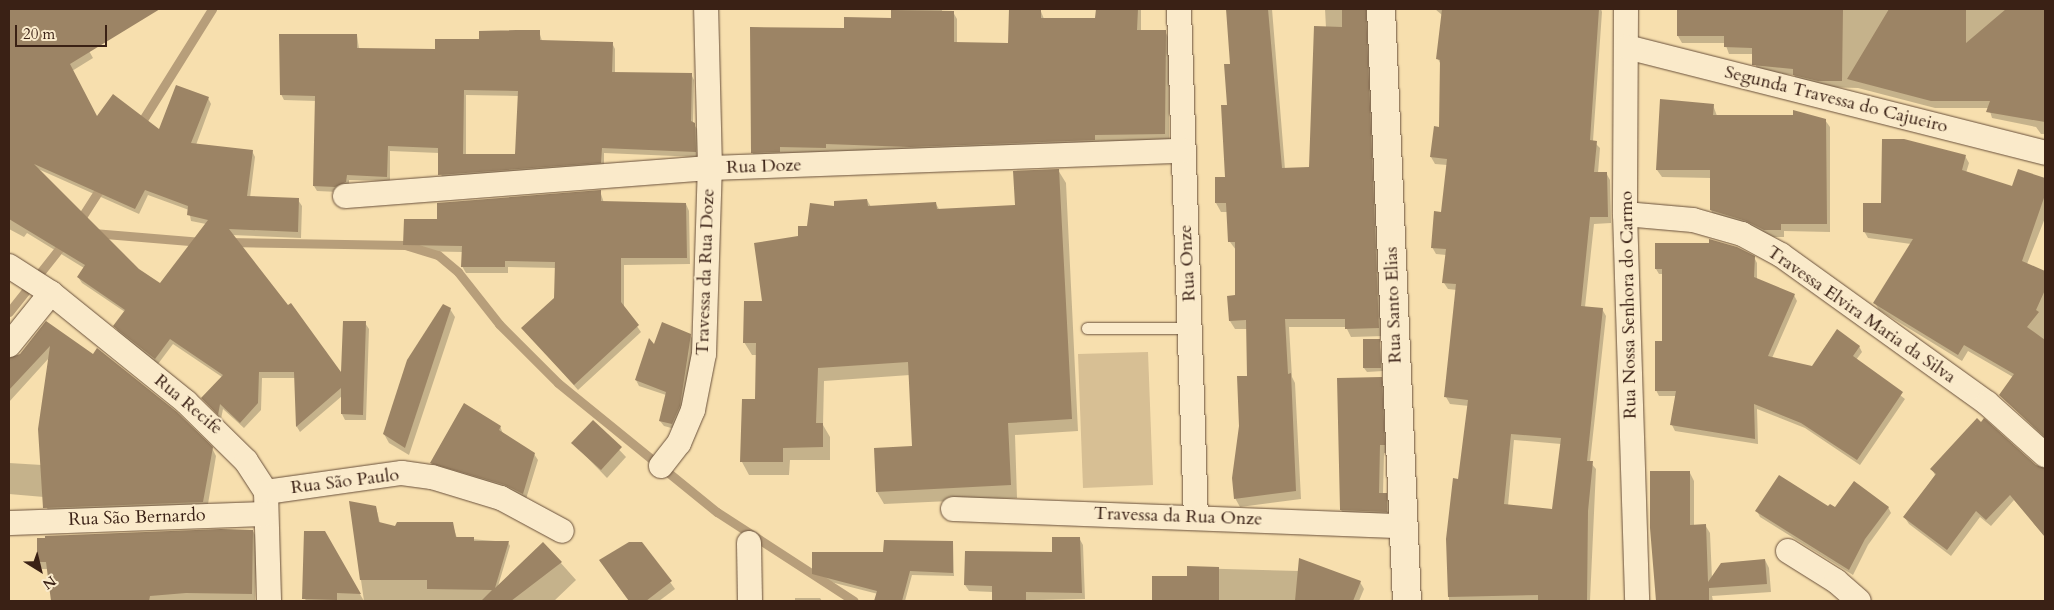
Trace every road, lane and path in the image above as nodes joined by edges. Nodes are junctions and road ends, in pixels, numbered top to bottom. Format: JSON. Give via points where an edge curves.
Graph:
{"nodes":[{"id":1,"x":706,"y":9,"type":"edge"},
{"id":2,"x":1180,"y":9,"type":"edge"},
{"id":3,"x":1381,"y":9,"type":"edge"},
{"id":4,"x":1626,"y":9,"type":"edge"},
{"id":5,"x":1627,"y":47,"type":"junction"},
{"id":6,"x":1183,"y":151,"type":"junction"},
{"id":7,"x":2045,"y":153,"type":"edge"},
{"id":8,"x":710,"y":168,"type":"junction"},
{"id":9,"x":345,"y":196,"type":"dead end"},
{"id":10,"x":1625,"y":214,"type":"junction"},
{"id":11,"x":15,"y":269,"type":"edge"},
{"id":12,"x":47,"y":291,"type":"junction"},
{"id":13,"x":1087,"y":328,"type":"dead end"},
{"id":14,"x":1191,"y":328,"type":"junction"},
{"id":15,"x":9,"y":345,"type":"edge"},
{"id":16,"x":2045,"y":456,"type":"edge"},
{"id":17,"x":661,"y":466,"type":"dead end"},
{"id":18,"x":266,"y":503,"type":"junction"},
{"id":19,"x":953,"y":509,"type":"dead end"},
{"id":20,"x":1196,"y":518,"type":"junction"},
{"id":21,"x":9,"y":523,"type":"edge"},
{"id":22,"x":1403,"y":526,"type":"junction"},
{"id":23,"x":562,"y":531,"type":"dead end"},
{"id":24,"x":750,"y":543,"type":"dead end"},
{"id":25,"x":1788,"y":551,"type":"dead end"},
{"id":26,"x":269,"y":601,"type":"edge"},
{"id":27,"x":750,"y":601,"type":"edge"},
{"id":28,"x":1406,"y":601,"type":"edge"},
{"id":29,"x":1637,"y":601,"type":"edge"},
{"id":30,"x":1860,"y":601,"type":"edge"}],
"edges":[{"from":1,"to":8,"type":"street","name":"Travessa da Rua Doze"},
{"from":2,"to":6,"type":"street","name":"Rua Onze"},
{"from":3,"to":22,"type":"main road","name":"Rua Santo Elias"},
{"from":4,"to":5,"type":"street","name":"Rua Nossa Senhora do Carmo"},
{"from":5,"to":7,"type":"street","name":"Segunda Travessa do Cajueiro"},
{"from":5,"to":10,"type":"street","name":"Rua Nossa Senhora do Carmo"},
{"from":6,"to":8,"type":"street","name":"Rua Doze"},
{"from":6,"to":14,"type":"street","name":"Rua Onze"},
{"from":8,"to":9,"type":"street","name":"Rua Doze"},
{"from":8,"to":17,"type":"street","name":"Travessa da Rua Doze","via":[[708,316],[701,379],[694,410],[679,443]]},
{"from":10,"to":16,"type":"street","name":"Travessa Elvira Maria da Silva","via":[[1693,220],[1742,234],[1781,255],[1987,403]]},
{"from":10,"to":29,"type":"street","name":"Rua Nossa Senhora do Carmo"},
{"from":11,"to":12,"type":"street","name":"Rua Recife"},
{"from":12,"to":15,"type":"street"},
{"from":12,"to":18,"type":"street","name":"Rua Recife","via":[[218,431],[246,461]]},
{"from":13,"to":14,"type":"lane"},
{"from":14,"to":20,"type":"street","name":"Rua Onze"},
{"from":18,"to":21,"type":"street","name":"Rua São Bernardo"},
{"from":18,"to":23,"type":"street","name":"Rua São Paulo","via":[[402,473],[432,477],[500,498]]},
{"from":18,"to":26,"type":"street"},
{"from":19,"to":20,"type":"street","name":"Travessa da Rua Onze"},
{"from":20,"to":22,"type":"street","name":"Travessa da Rua Onze"},
{"from":22,"to":28,"type":"main road","name":"Rua Santo Elias"},
{"from":24,"to":27,"type":"street"},
{"from":25,"to":30,"type":"street","via":[[1836,580]]}]}
